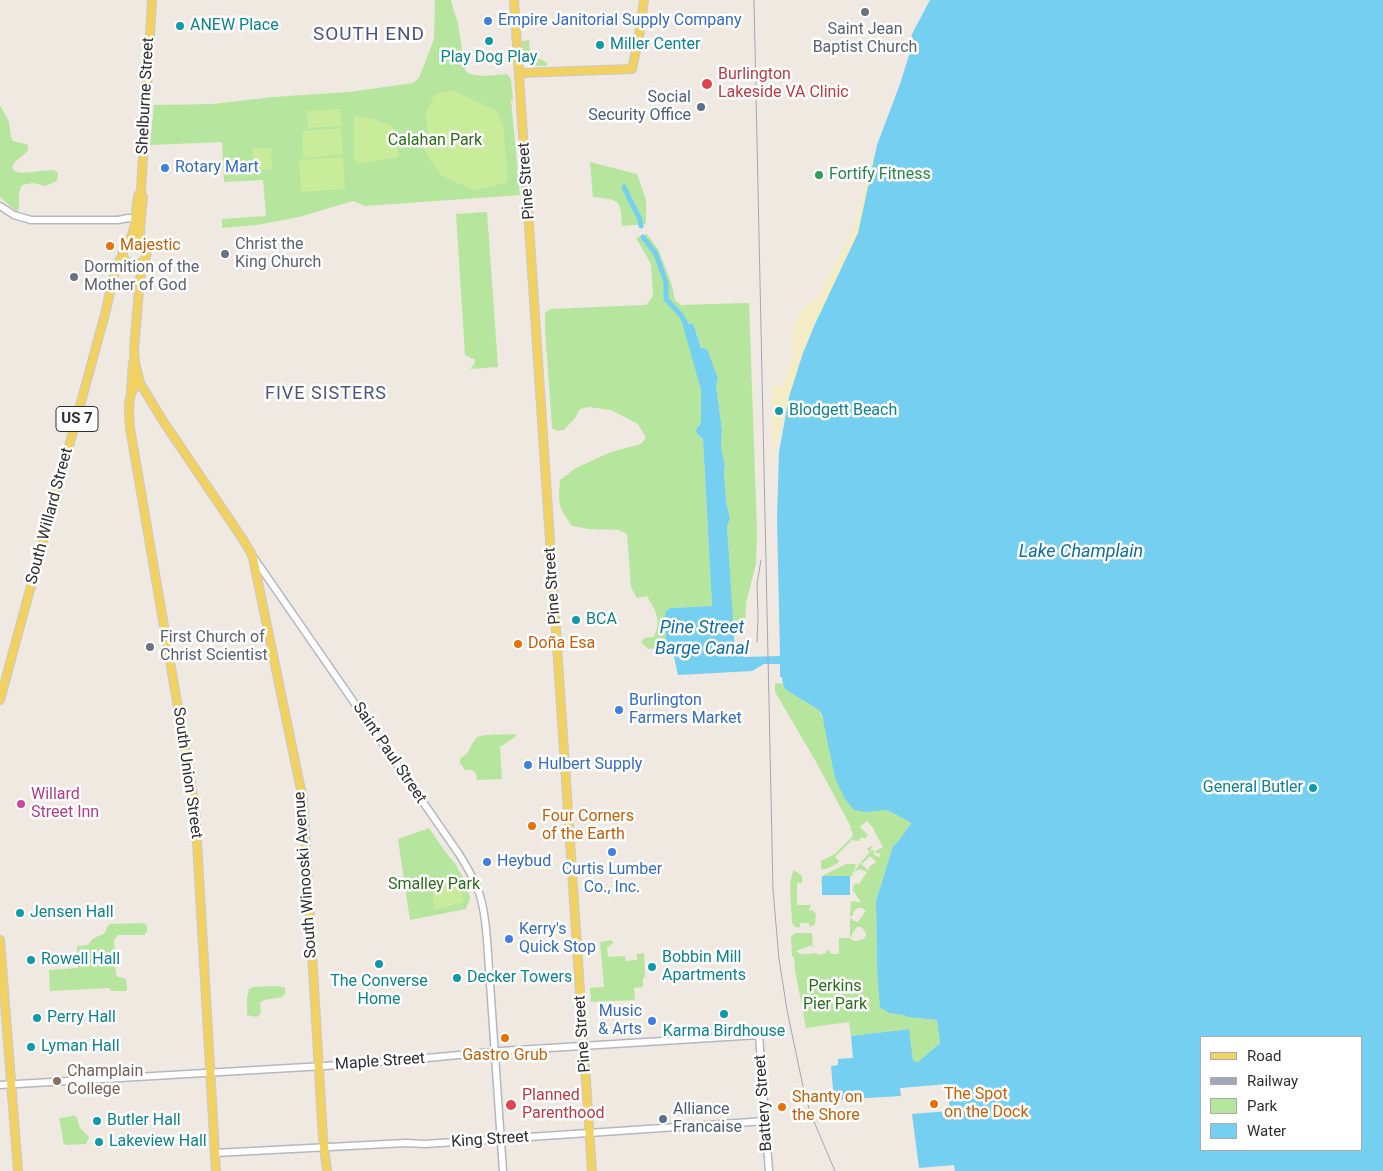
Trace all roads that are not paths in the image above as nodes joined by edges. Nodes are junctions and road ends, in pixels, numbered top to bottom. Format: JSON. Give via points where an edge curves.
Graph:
{"nodes":[{"id":1,"x":152,"y":0,"type":"edge"},
{"id":2,"x":514,"y":0,"type":"edge"},
{"id":3,"x":644,"y":0,"type":"edge"},
{"id":4,"x":519,"y":73,"type":"junction"},
{"id":5,"x":0,"y":206,"type":"edge"},
{"id":6,"x":138,"y":219,"type":"junction"},
{"id":7,"x":118,"y":220,"type":"junction"},
{"id":8,"x":134,"y":229,"type":"junction"},
{"id":9,"x":140,"y":241,"type":"junction"},
{"id":10,"x":129,"y":242,"type":"junction"},
{"id":11,"x":123,"y":254,"type":"junction"},
{"id":12,"x":144,"y":261,"type":"junction"},
{"id":13,"x":131,"y":264,"type":"junction"},
{"id":14,"x":116,"y":273,"type":"junction"},
{"id":15,"x":140,"y":279,"type":"junction"},
{"id":16,"x":134,"y":353,"type":"junction"},
{"id":17,"x":140,"y":383,"type":"junction"},
{"id":18,"x":131,"y":394,"type":"junction"},
{"id":19,"x":251,"y":553,"type":"junction"},
{"id":20,"x":0,"y":700,"type":"edge"},
{"id":21,"x":0,"y":940,"type":"edge"},
{"id":22,"x":759,"y":1035,"type":"joint"},
{"id":23,"x":584,"y":1046,"type":"junction"},
{"id":24,"x":495,"y":1051,"type":"junction"},
{"id":25,"x":319,"y":1066,"type":"junction"},
{"id":26,"x":210,"y":1073,"type":"junction"},
{"id":27,"x":11,"y":1084,"type":"junction"},
{"id":28,"x":0,"y":1085,"type":"edge"},
{"id":29,"x":766,"y":1121,"type":"junction"},
{"id":30,"x":589,"y":1133,"type":"junction"},
{"id":31,"x":501,"y":1139,"type":"junction"},
{"id":32,"x":324,"y":1148,"type":"junction"},
{"id":33,"x":215,"y":1154,"type":"junction"},
{"id":34,"x":18,"y":1171,"type":"edge"},
{"id":35,"x":216,"y":1171,"type":"edge"},
{"id":36,"x":327,"y":1171,"type":"edge"},
{"id":37,"x":503,"y":1171,"type":"edge"},
{"id":38,"x":592,"y":1171,"type":"edge"},
{"id":39,"x":769,"y":1171,"type":"edge"}],
"edges":[{"from":1,"to":6,"type":"main road","name":"Shelburne Street"},
{"from":2,"to":4,"type":"main road","name":"Pine Street"},
{"from":3,"to":4,"type":"main road","via":[[632,69]]},
{"from":4,"to":23,"type":"main road","name":"Pine Street"},
{"from":5,"to":7,"type":"street","via":[[14,216],[32,220]]},
{"from":6,"to":7,"type":"street"},
{"from":6,"to":8,"type":"main road","name":"Shelburne Street"},
{"from":6,"to":9,"type":"main road","name":"Shelburne Street"},
{"from":7,"to":8,"type":"street"},
{"from":8,"to":10,"type":"main road","name":"Shelburne Street"},
{"from":9,"to":10,"type":"main road"},
{"from":9,"to":12,"type":"main road","name":"Shelburne Street","via":[[148,252]]},
{"from":10,"to":11,"type":"main road","name":"Shelburne Street"},
{"from":11,"to":13,"type":"main road","name":"Shelburne Street"},
{"from":11,"to":14,"type":"main road","name":"South Willard Street","number":"US 7"},
{"from":12,"to":13,"type":"main road"},
{"from":12,"to":15,"type":"main road","name":"Shelburne Street"},
{"from":13,"to":14,"type":"main road","via":[[121,267]]},
{"from":13,"to":15,"type":"main road","name":"Shelburne Street"},
{"from":14,"to":20,"type":"main road","name":"South Willard Street","number":"US 7"},
{"from":15,"to":16,"type":"main road","name":"Shelburne Street"},
{"from":16,"to":17,"type":"main road","name":"Shelburne Street"},
{"from":16,"to":18,"type":"main road","name":"South Union Street"},
{"from":17,"to":18,"type":"main road","via":[[134,386]]},
{"from":17,"to":19,"type":"main road","name":"Saint Paul Street"},
{"from":18,"to":26,"type":"main road","name":"South Union Street","via":[[131,435],[195,807]]},
{"from":19,"to":24,"type":"street","name":"Saint Paul Street","via":[[475,880],[484,912]]},
{"from":19,"to":25,"type":"main road","name":"South Winooski Avenue","via":[[303,800]]},
{"from":21,"to":27,"type":"main road"},
{"from":22,"to":23,"type":"street","name":"Maple Street"},
{"from":22,"to":29,"type":"street","name":"Battery Street"},
{"from":23,"to":24,"type":"street","name":"Maple Street"},
{"from":23,"to":30,"type":"main road","name":"Pine Street"},
{"from":24,"to":25,"type":"street","name":"Maple Street"},
{"from":24,"to":31,"type":"street","name":"Saint Paul Street"},
{"from":25,"to":26,"type":"street","name":"Maple Street"},
{"from":25,"to":32,"type":"main road","name":"South Winooski Avenue"},
{"from":26,"to":27,"type":"street","name":"Maple Street"},
{"from":26,"to":33,"type":"main road","name":"South Union Street"},
{"from":27,"to":28,"type":"street","name":"Maple Street"},
{"from":27,"to":34,"type":"main road"},
{"from":29,"to":30,"type":"street","name":"King Street"},
{"from":29,"to":39,"type":"street","name":"Battery Street"},
{"from":30,"to":31,"type":"street","name":"King Street"},
{"from":30,"to":38,"type":"main road","name":"Pine Street"},
{"from":31,"to":32,"type":"street","name":"King Street"},
{"from":31,"to":37,"type":"street","name":"Saint Paul Street"},
{"from":32,"to":33,"type":"street","name":"King Street"},
{"from":32,"to":36,"type":"main road","name":"South Winooski Avenue"},
{"from":33,"to":35,"type":"main road","name":"South Union Street"}]}
